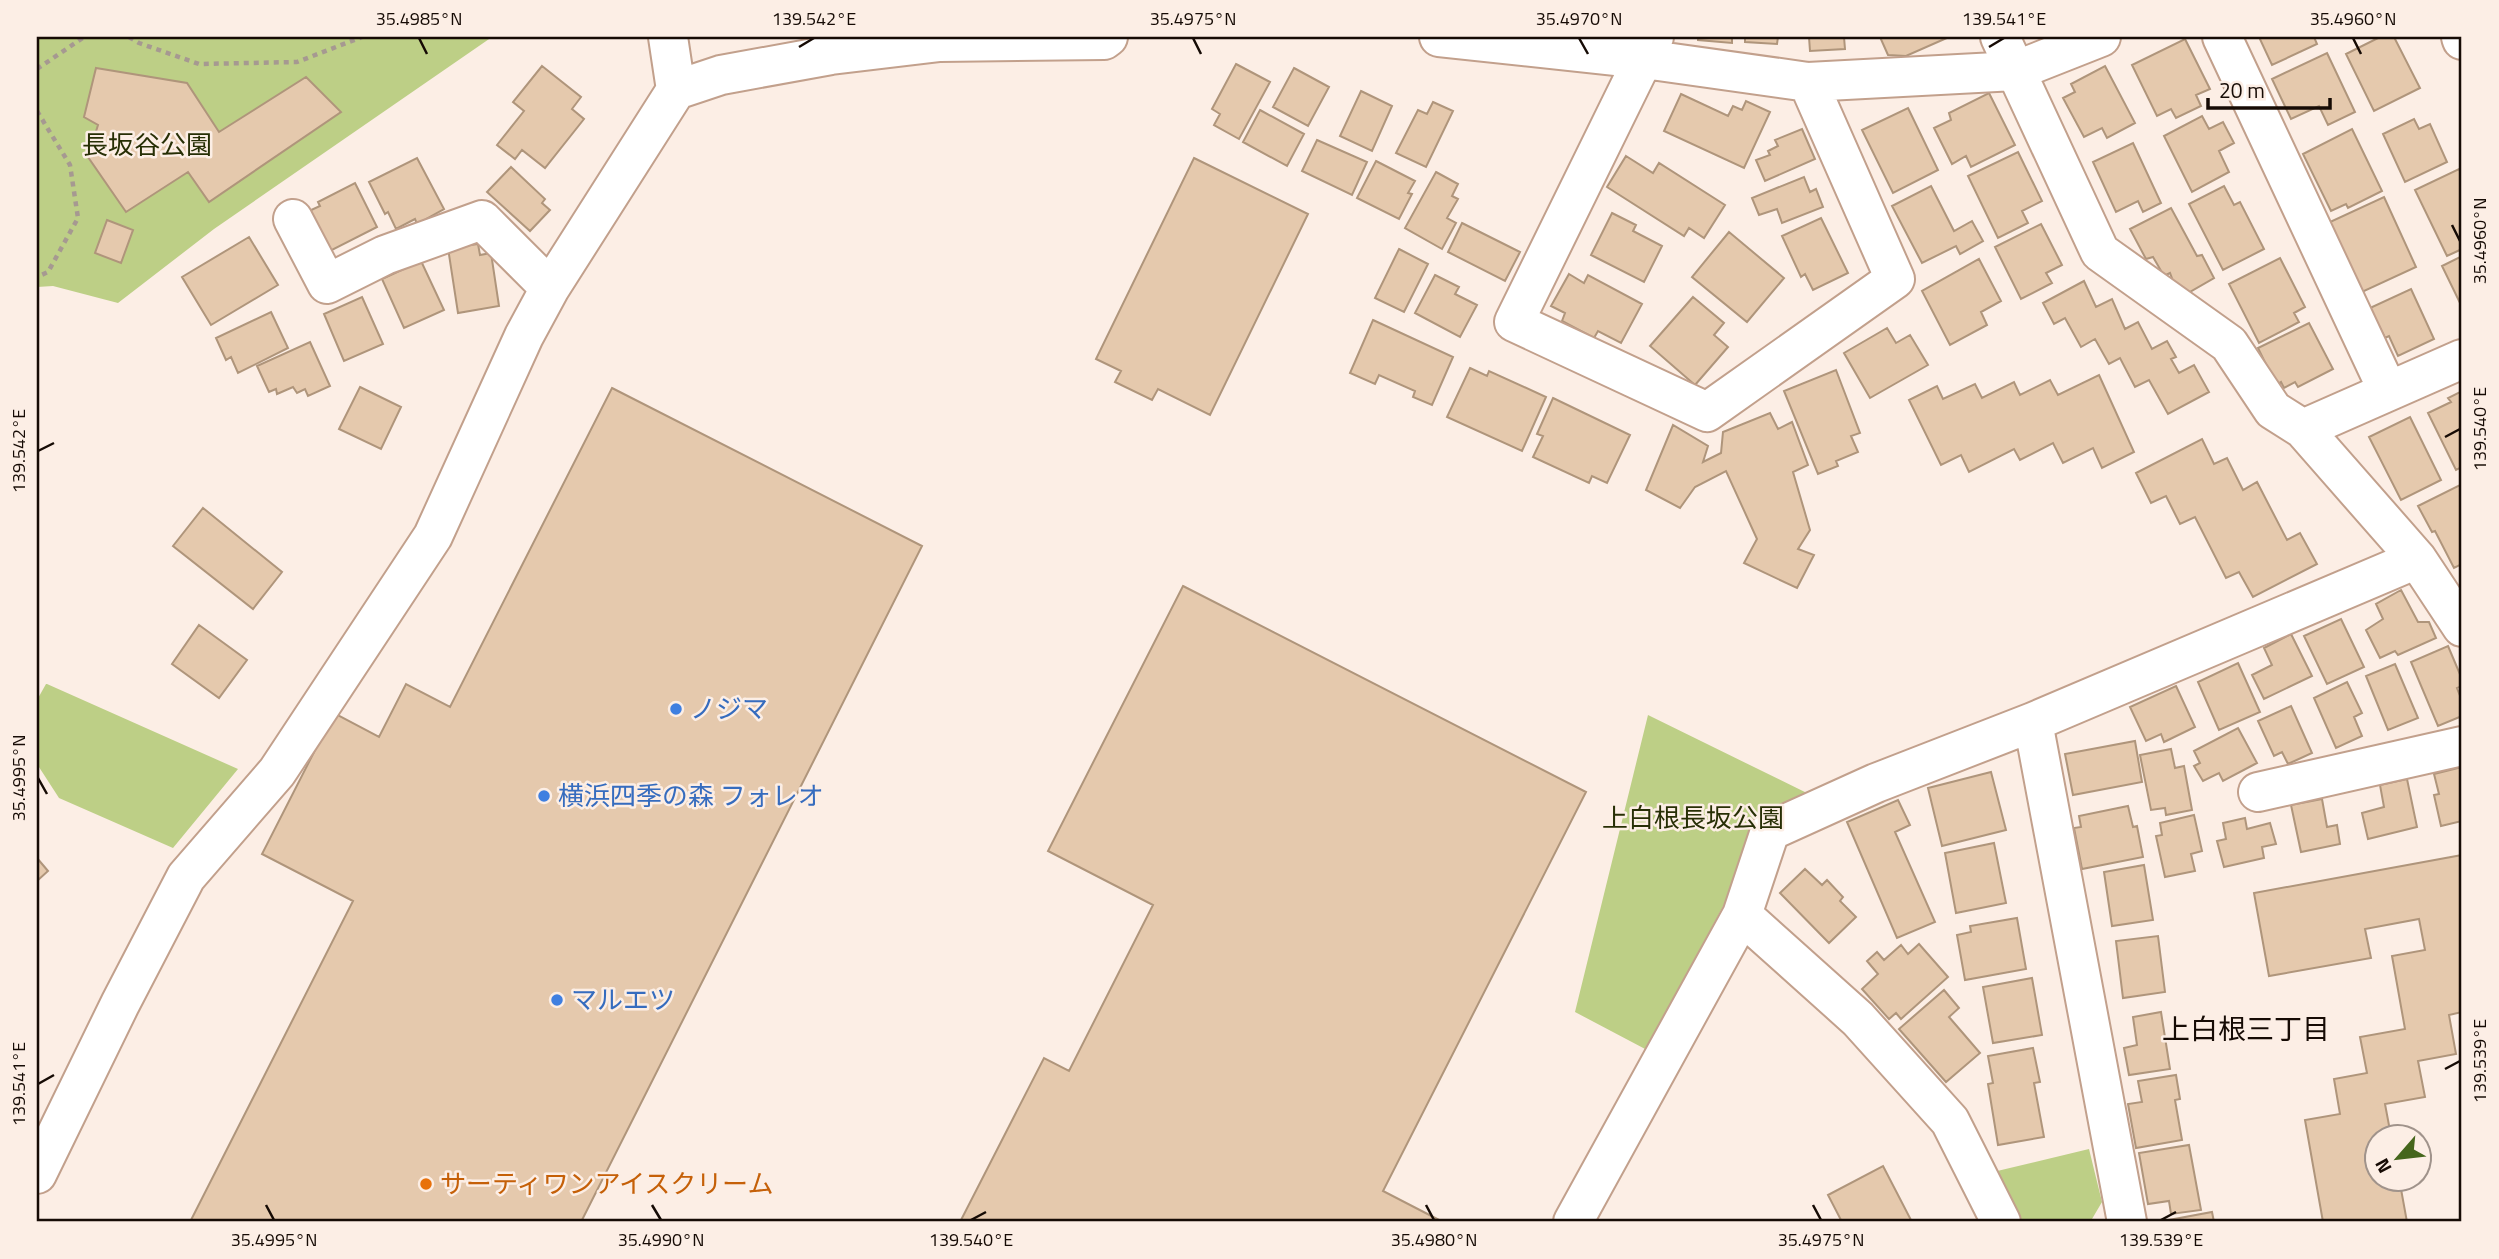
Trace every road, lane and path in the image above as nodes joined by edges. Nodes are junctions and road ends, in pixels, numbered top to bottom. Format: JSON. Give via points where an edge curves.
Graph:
{"nodes":[{"id":1,"x":84,"y":37,"type":"edge"},
{"id":2,"x":130,"y":37,"type":"edge"},
{"id":3,"x":362,"y":37,"type":"edge"},
{"id":4,"x":668,"y":37,"type":"edge"},
{"id":5,"x":1108,"y":37,"type":"edge"},
{"id":6,"x":1439,"y":37,"type":"edge"},
{"id":7,"x":2000,"y":37,"type":"edge"},
{"id":8,"x":2101,"y":37,"type":"edge"},
{"id":9,"x":2222,"y":37,"type":"edge"},
{"id":10,"x":1649,"y":48,"type":"edge"},
{"id":11,"x":37,"y":69,"type":"edge"},
{"id":12,"x":2015,"y":71,"type":"junction"},
{"id":13,"x":1808,"y":82,"type":"junction"},
{"id":14,"x":676,"y":90,"type":"junction"},
{"id":15,"x":37,"y":111,"type":"edge"},
{"id":16,"x":293,"y":219,"type":"dead end"},
{"id":17,"x":37,"y":277,"type":"edge"},
{"id":18,"x":550,"y":288,"type":"junction"},
{"id":19,"x":2462,"y":359,"type":"edge"},
{"id":20,"x":2388,"y":391,"type":"junction"},
{"id":21,"x":2303,"y":429,"type":"junction"},
{"id":22,"x":2417,"y":559,"type":"junction"},
{"id":23,"x":2462,"y":627,"type":"edge"},
{"id":24,"x":2033,"y":722,"type":"junction"},
{"id":25,"x":2462,"y":746,"type":"edge"},
{"id":26,"x":2258,"y":792,"type":"dead end"},
{"id":27,"x":1742,"y":915,"type":"junction"},
{"id":28,"x":37,"y":1174,"type":"edge"},
{"id":29,"x":1573,"y":1222,"type":"edge"},
{"id":30,"x":2001,"y":1222,"type":"edge"},
{"id":31,"x":2127,"y":1222,"type":"edge"}],
"edges":[{"from":1,"to":11,"type":"path"},
{"from":2,"to":3,"type":"path","via":[[199,64],[297,62]]},
{"from":4,"to":14,"type":"street"},
{"from":5,"to":14,"type":"street","via":[[940,42],[845,53],[721,75]]},
{"from":6,"to":10,"type":"street"},
{"from":7,"to":12,"type":"street"},
{"from":8,"to":12,"type":"street"},
{"from":9,"to":20,"type":"street"},
{"from":10,"to":13,"type":"street"},
{"from":10,"to":13,"type":"street","via":[[1514,322],[1707,412],[1895,279]]},
{"from":12,"to":13,"type":"street"},
{"from":12,"to":21,"type":"street","via":[[2100,252],[2230,344],[2273,410]]},
{"from":14,"to":18,"type":"street"},
{"from":15,"to":17,"type":"path","via":[[70,165],[78,219],[48,272]]},
{"from":16,"to":18,"type":"street","via":[[327,284],[385,255],[482,220]]},
{"from":18,"to":28,"type":"street","via":[[433,536],[277,772],[186,877]]},
{"from":19,"to":20,"type":"street"},
{"from":20,"to":21,"type":"street"},
{"from":21,"to":22,"type":"street"},
{"from":22,"to":23,"type":"street"},
{"from":22,"to":24,"type":"street"},
{"from":24,"to":27,"type":"street","via":[[1876,783],[1770,831]]},
{"from":24,"to":31,"type":"street"},
{"from":25,"to":26,"type":"street"},
{"from":27,"to":29,"type":"street"},
{"from":27,"to":30,"type":"street","via":[[1858,1019],[1950,1121]]}]}
